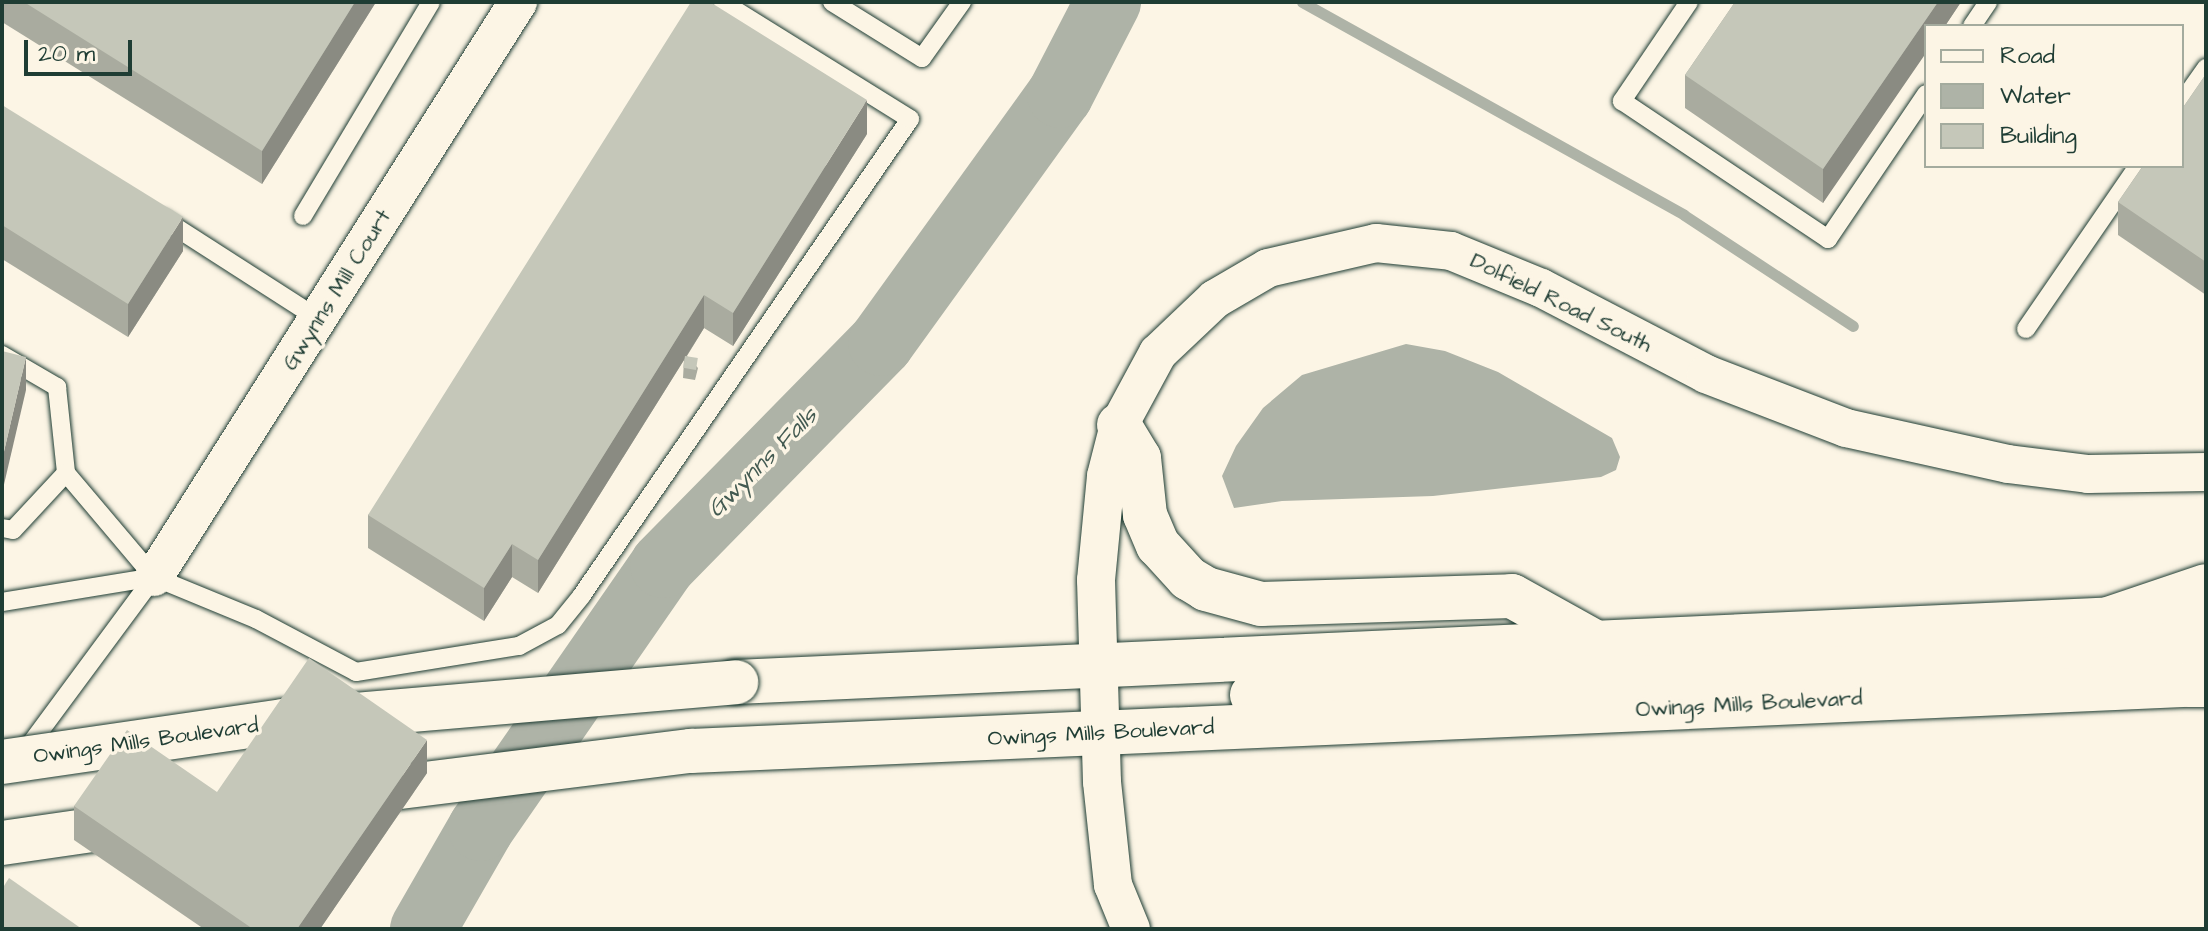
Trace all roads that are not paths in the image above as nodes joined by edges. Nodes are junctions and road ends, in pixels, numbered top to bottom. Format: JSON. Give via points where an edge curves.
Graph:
{"nodes":[{"id":1,"x":431,"y":2,"type":"edge"},
{"id":2,"x":518,"y":2,"type":"edge"},
{"id":3,"x":722,"y":2,"type":"edge"},
{"id":4,"x":832,"y":2,"type":"edge"},
{"id":5,"x":962,"y":2,"type":"edge"},
{"id":6,"x":1689,"y":2,"type":"edge"},
{"id":7,"x":1988,"y":2,"type":"edge"},
{"id":8,"x":1973,"y":24,"type":"edge"},
{"id":9,"x":2206,"y":68,"type":"edge"},
{"id":10,"x":1924,"y":97,"type":"edge"},
{"id":11,"x":2184,"y":99,"type":"edge"},
{"id":12,"x":2137,"y":168,"type":"edge"},
{"id":13,"x":147,"y":209,"type":"edge"},
{"id":14,"x":303,"y":216,"type":"dead end"},
{"id":15,"x":319,"y":319,"type":"junction"},
{"id":16,"x":2026,"y":329,"type":"dead end"},
{"id":17,"x":2,"y":355,"type":"edge"},
{"id":18,"x":1119,"y":425,"type":"junction"},
{"id":19,"x":2206,"y":472,"type":"edge"},
{"id":20,"x":66,"y":473,"type":"junction"},
{"id":21,"x":2,"y":528,"type":"edge"},
{"id":22,"x":154,"y":577,"type":"junction"},
{"id":23,"x":2206,"y":586,"type":"edge"},
{"id":24,"x":2,"y":602,"type":"edge"},
{"id":25,"x":2206,"y":615,"type":"edge"},
{"id":26,"x":2108,"y":619,"type":"junction"},
{"id":27,"x":1591,"y":640,"type":"junction"},
{"id":28,"x":1099,"y":665,"type":"junction"},
{"id":29,"x":2201,"y":677,"type":"edge"},
{"id":30,"x":1101,"y":733,"type":"junction"},
{"id":31,"x":2,"y":762,"type":"edge"},
{"id":32,"x":2,"y":782,"type":"edge"},
{"id":33,"x":326,"y":796,"type":"edge"},
{"id":34,"x":172,"y":819,"type":"edge"},
{"id":35,"x":2,"y":843,"type":"edge"},
{"id":36,"x":1131,"y":929,"type":"edge"}],
"edges":[{"from":1,"to":14,"type":"lane"},
{"from":2,"to":15,"type":"street","name":"Gwynns Mill Court"},
{"from":3,"to":22,"type":"lane","via":[[910,119],[558,625],[519,646],[356,672],[256,619]]},
{"from":4,"to":5,"type":"lane","via":[[922,58]]},
{"from":6,"to":10,"type":"lane","via":[[1622,101],[1828,239]]},
{"from":7,"to":8,"type":"lane"},
{"from":9,"to":11,"type":"lane"},
{"from":12,"to":16,"type":"lane"},
{"from":13,"to":15,"type":"lane"},
{"from":15,"to":22,"type":"street","name":"Gwynns Mill Court"},
{"from":17,"to":20,"type":"lane","via":[[57,387]]},
{"from":18,"to":19,"type":"street","name":"Dolfield Road South","via":[[1158,353],[1215,299],[1283,263],[1376,243],[1451,251],[1493,266],[1706,374],[1846,428],[2008,464],[2088,474]]},
{"from":18,"to":27,"type":"main road","via":[[1139,458],[1142,502],[1158,545],[1188,578],[1206,589],[1261,604],[1512,596]]},
{"from":18,"to":28,"type":"street","name":"Dolfield Road South","via":[[1100,523]]},
{"from":20,"to":21,"type":"lane","via":[[13,530]]},
{"from":20,"to":22,"type":"lane"},
{"from":22,"to":24,"type":"lane"},
{"from":22,"to":32,"type":"lane"},
{"from":23,"to":26,"type":"main road"},
{"from":25,"to":26,"type":"main road","name":"Owings Mills Boulevard"},
{"from":26,"to":27,"type":"main road","name":"Owings Mills Boulevard"},
{"from":27,"to":28,"type":"main road","name":"Owings Mills Boulevard"},
{"from":28,"to":30,"type":"street","name":"Dolfield Road South"},
{"from":28,"to":31,"type":"main road","name":"Owings Mills Boulevard","bridge":true,"via":[[736,682],[284,721]]},
{"from":29,"to":30,"type":"main road","name":"Owings Mills Boulevard"},
{"from":30,"to":33,"type":"main road","name":"Owings Mills Boulevard","via":[[691,751]]},
{"from":30,"to":36,"type":"street","name":"Dolfield Road South","via":[[1113,885]]},
{"from":34,"to":35,"type":"main road"}]}
